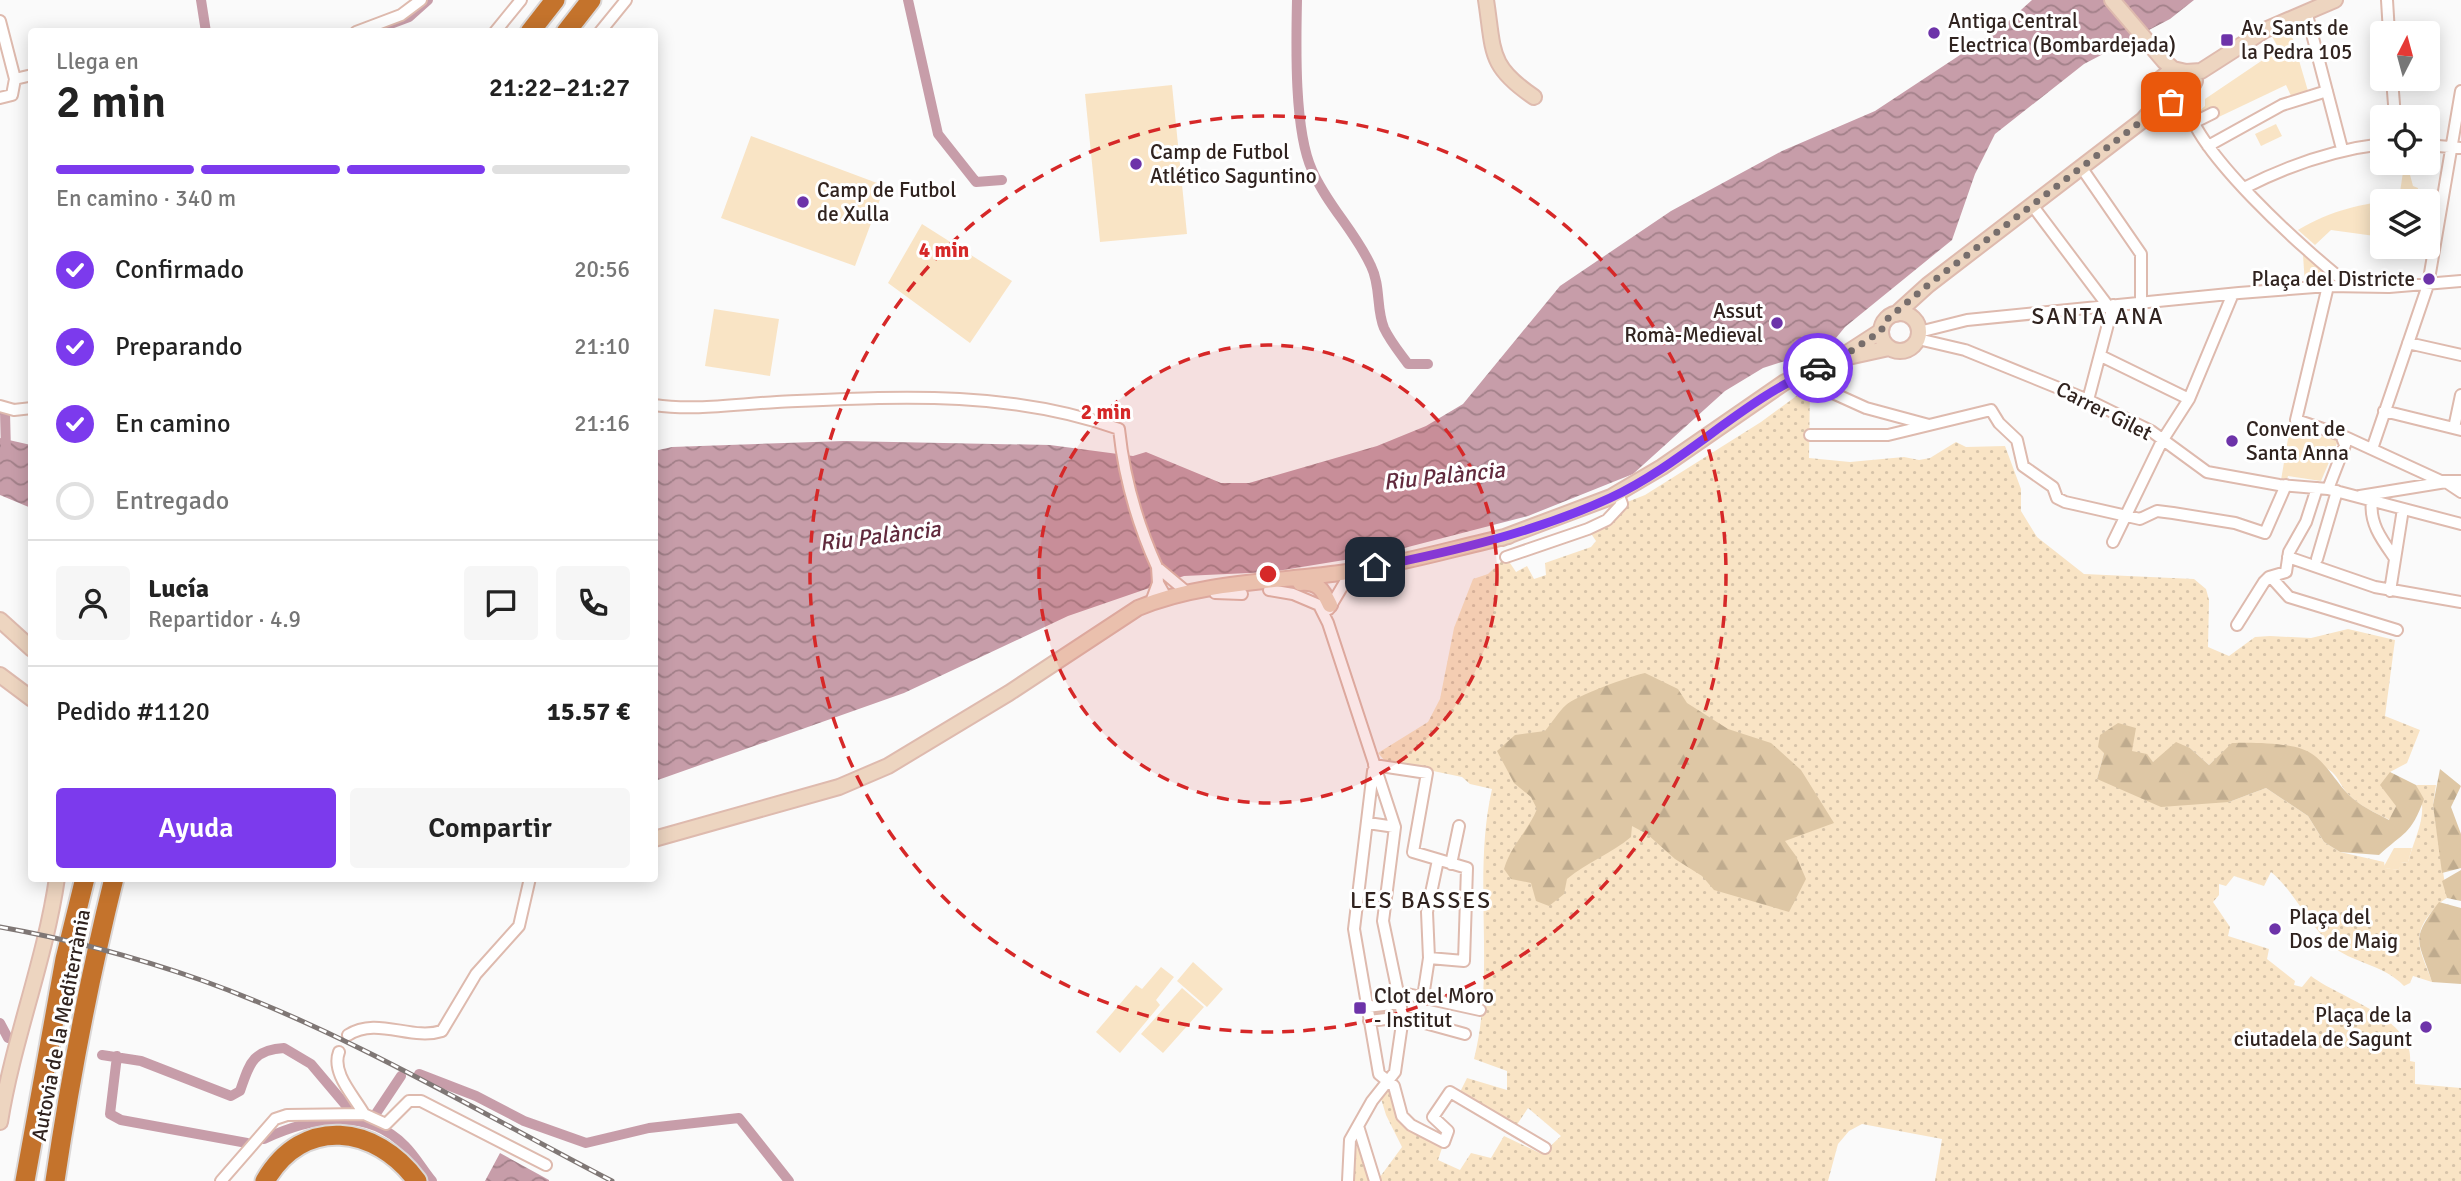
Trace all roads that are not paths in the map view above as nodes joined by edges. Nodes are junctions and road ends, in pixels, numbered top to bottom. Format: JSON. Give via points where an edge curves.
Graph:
{"nodes":[{"id":1,"x":421,"y":0,"type":"edge"},
{"id":2,"x":521,"y":0,"type":"edge"},
{"id":3,"x":555,"y":0,"type":"edge"},
{"id":4,"x":591,"y":0,"type":"edge"},
{"id":5,"x":626,"y":0,"type":"edge"},
{"id":6,"x":1486,"y":0,"type":"edge"},
{"id":7,"x":2101,"y":0,"type":"edge"},
{"id":8,"x":2112,"y":0,"type":"edge"},
{"id":9,"x":2335,"y":0,"type":"edge"},
{"id":10,"x":2387,"y":0,"type":"edge"},
{"id":11,"x":2306,"y":10,"type":"junction"},
{"id":12,"x":0,"y":21,"type":"edge"},
{"id":13,"x":2388,"y":21,"type":"edge"},
{"id":14,"x":367,"y":28,"type":"edge"},
{"id":15,"x":498,"y":28,"type":"edge"},
{"id":16,"x":533,"y":28,"type":"edge"},
{"id":17,"x":569,"y":28,"type":"edge"},
{"id":18,"x":603,"y":28,"type":"edge"},
{"id":19,"x":2180,"y":72,"type":"junction"},
{"id":20,"x":28,"y":76,"type":"edge"},
{"id":21,"x":15,"y":79,"type":"junction"},
{"id":22,"x":2327,"y":90,"type":"junction"},
{"id":23,"x":2461,"y":92,"type":"edge"},
{"id":24,"x":1534,"y":97,"type":"dead end"},
{"id":25,"x":0,"y":98,"type":"edge"},
{"id":26,"x":2189,"y":98,"type":"junction"},
{"id":27,"x":2168,"y":99,"type":"junction"},
{"id":28,"x":2213,"y":113,"type":"dead end"},
{"id":29,"x":2193,"y":123,"type":"junction"},
{"id":30,"x":2208,"y":146,"type":"junction"},
{"id":31,"x":2370,"y":146,"type":"edge"},
{"id":32,"x":2456,"y":147,"type":"edge"},
{"id":33,"x":2342,"y":149,"type":"junction"},
{"id":34,"x":2081,"y":167,"type":"junction"},
{"id":35,"x":2244,"y":188,"type":"junction"},
{"id":36,"x":2032,"y":205,"type":"junction"},
{"id":37,"x":2461,"y":281,"type":"edge"},
{"id":38,"x":2442,"y":282,"type":"junction"},
{"id":39,"x":1928,"y":285,"type":"junction"},
{"id":40,"x":2349,"y":285,"type":"junction"},
{"id":41,"x":2428,"y":285,"type":"junction"},
{"id":42,"x":2328,"y":286,"type":"junction"},
{"id":43,"x":2461,"y":289,"type":"edge"},
{"id":44,"x":2232,"y":296,"type":"junction"},
{"id":45,"x":2141,"y":303,"type":"junction"},
{"id":46,"x":2111,"y":305,"type":"junction"},
{"id":47,"x":1896,"y":314,"type":"junction"},
{"id":48,"x":1881,"y":331,"type":"junction"},
{"id":49,"x":1918,"y":331,"type":"junction"},
{"id":50,"x":2408,"y":343,"type":"junction"},
{"id":51,"x":1889,"y":348,"type":"junction"},
{"id":52,"x":2461,"y":355,"type":"edge"},
{"id":53,"x":2101,"y":356,"type":"junction"},
{"id":54,"x":1839,"y":359,"type":"junction"},
{"id":55,"x":1835,"y":394,"type":"dead end"},
{"id":56,"x":2461,"y":395,"type":"edge"},
{"id":57,"x":2189,"y":399,"type":"junction"},
{"id":58,"x":2088,"y":400,"type":"junction"},
{"id":59,"x":658,"y":405,"type":"edge"},
{"id":60,"x":0,"y":406,"type":"edge"},
{"id":61,"x":28,"y":408,"type":"edge"},
{"id":62,"x":2384,"y":411,"type":"junction"},
{"id":63,"x":1929,"y":425,"type":"junction"},
{"id":64,"x":2458,"y":429,"type":"edge"},
{"id":65,"x":1810,"y":435,"type":"dead end"},
{"id":66,"x":2341,"y":435,"type":"junction"},
{"id":67,"x":2162,"y":442,"type":"junction"},
{"id":68,"x":2372,"y":449,"type":"junction"},
{"id":69,"x":2461,"y":481,"type":"edge"},
{"id":70,"x":2446,"y":482,"type":"junction"},
{"id":71,"x":2286,"y":485,"type":"junction"},
{"id":72,"x":2327,"y":489,"type":"junction"},
{"id":73,"x":2461,"y":492,"type":"edge"},
{"id":74,"x":1618,"y":493,"type":"junction"},
{"id":75,"x":2358,"y":496,"type":"junction"},
{"id":76,"x":2372,"y":501,"type":"junction"},
{"id":77,"x":2403,"y":509,"type":"junction"},
{"id":78,"x":2126,"y":516,"type":"junction"},
{"id":79,"x":2461,"y":524,"type":"edge"},
{"id":80,"x":2113,"y":542,"type":"dead end"},
{"id":81,"x":1506,"y":557,"type":"dead end"},
{"id":82,"x":2288,"y":557,"type":"junction"},
{"id":83,"x":2394,"y":557,"type":"junction"},
{"id":84,"x":2317,"y":559,"type":"dead end"},
{"id":85,"x":1157,"y":567,"type":"junction"},
{"id":86,"x":1348,"y":577,"type":"junction"},
{"id":87,"x":2272,"y":577,"type":"junction"},
{"id":88,"x":1170,"y":578,"type":"junction"},
{"id":89,"x":1158,"y":583,"type":"junction"},
{"id":90,"x":1254,"y":584,"type":"junction"},
{"id":91,"x":1317,"y":585,"type":"junction"},
{"id":92,"x":1269,"y":590,"type":"junction"},
{"id":93,"x":2390,"y":591,"type":"junction"},
{"id":94,"x":1188,"y":593,"type":"junction"},
{"id":95,"x":1242,"y":594,"type":"junction"},
{"id":96,"x":1166,"y":597,"type":"junction"},
{"id":97,"x":1151,"y":602,"type":"junction"},
{"id":98,"x":2461,"y":603,"type":"edge"},
{"id":99,"x":1325,"y":605,"type":"junction"},
{"id":100,"x":1139,"y":617,"type":"junction"},
{"id":101,"x":0,"y":620,"type":"edge"},
{"id":102,"x":2237,"y":625,"type":"dead end"},
{"id":103,"x":2397,"y":630,"type":"dead end"},
{"id":104,"x":1101,"y":633,"type":"junction"},
{"id":105,"x":28,"y":645,"type":"edge"},
{"id":106,"x":0,"y":675,"type":"edge"},
{"id":107,"x":28,"y":696,"type":"edge"},
{"id":108,"x":1374,"y":765,"type":"junction"},
{"id":109,"x":1368,"y":824,"type":"junction"},
{"id":110,"x":1459,"y":825,"type":"dead end"},
{"id":111,"x":1395,"y":827,"type":"junction"},
{"id":112,"x":658,"y":838,"type":"edge"},
{"id":113,"x":1438,"y":860,"type":"junction"},
{"id":114,"x":1451,"y":864,"type":"junction"},
{"id":115,"x":56,"y":882,"type":"edge"},
{"id":116,"x":84,"y":882,"type":"edge"},
{"id":117,"x":113,"y":882,"type":"edge"},
{"id":118,"x":529,"y":882,"type":"edge"},
{"id":119,"x":1429,"y":958,"type":"junction"},
{"id":120,"x":1399,"y":997,"type":"junction"},
{"id":121,"x":1423,"y":997,"type":"junction"},
{"id":122,"x":1367,"y":1007,"type":"junction"},
{"id":123,"x":1480,"y":1010,"type":"dead end"},
{"id":124,"x":1403,"y":1017,"type":"junction"},
{"id":125,"x":1369,"y":1020,"type":"junction"},
{"id":126,"x":1465,"y":1034,"type":"dead end"},
{"id":127,"x":348,"y":1035,"type":"dead end"},
{"id":128,"x":339,"y":1052,"type":"dead end"},
{"id":129,"x":1387,"y":1082,"type":"junction"},
{"id":130,"x":364,"y":1114,"type":"junction"},
{"id":131,"x":0,"y":1122,"type":"edge"},
{"id":132,"x":1358,"y":1126,"type":"junction"},
{"id":133,"x":1545,"y":1148,"type":"dead end"},
{"id":134,"x":547,"y":1165,"type":"dead end"},
{"id":135,"x":414,"y":1178,"type":"edge"},
{"id":136,"x":25,"y":1181,"type":"edge"},
{"id":137,"x":55,"y":1181,"type":"edge"},
{"id":138,"x":220,"y":1181,"type":"edge"},
{"id":139,"x":265,"y":1181,"type":"edge"},
{"id":140,"x":1348,"y":1181,"type":"edge"},
{"id":141,"x":1375,"y":1181,"type":"edge"}],
"edges":[{"from":1,"to":14,"type":"street","via":[[401,15]]},
{"from":2,"to":15,"type":"street"},
{"from":3,"to":16,"type":"highway"},
{"from":4,"to":17,"type":"highway"},
{"from":5,"to":18,"type":"street"},
{"from":6,"to":24,"type":"main road","via":[[1496,63]]},
{"from":7,"to":19,"type":"main road"},
{"from":8,"to":19,"type":"main road"},
{"from":9,"to":11,"type":"main road"},
{"from":10,"to":13,"type":"street"},
{"from":11,"to":19,"type":"main road"},
{"from":11,"to":22,"type":"street"},
{"from":12,"to":21,"type":"street"},
{"from":19,"to":26,"type":"main road"},
{"from":19,"to":27,"type":"main road","via":[[2158,86]]},
{"from":20,"to":21,"type":"street"},
{"from":21,"to":25,"type":"street","via":[[12,95]]},
{"from":22,"to":30,"type":"street","via":[[2282,105]]},
{"from":22,"to":33,"type":"street"},
{"from":23,"to":32,"type":"street"},
{"from":26,"to":27,"type":"main road"},
{"from":26,"to":29,"type":"street"},
{"from":27,"to":34,"type":"main road"},
{"from":28,"to":29,"type":"street"},
{"from":29,"to":30,"type":"street"},
{"from":30,"to":35,"type":"street"},
{"from":31,"to":33,"type":"street"},
{"from":32,"to":41,"type":"street"},
{"from":33,"to":35,"type":"street","via":[[2283,168]]},
{"from":34,"to":36,"type":"main road"},
{"from":34,"to":45,"type":"street","via":[[2141,254]]},
{"from":35,"to":40,"type":"street","via":[[2310,255]]},
{"from":36,"to":39,"type":"main road"},
{"from":36,"to":46,"type":"street"},
{"from":37,"to":38,"type":"street"},
{"from":38,"to":41,"type":"street"},
{"from":38,"to":43,"type":"street"},
{"from":39,"to":47,"type":"main road"},
{"from":39,"to":49,"type":"main road"},
{"from":40,"to":41,"type":"street"},
{"from":40,"to":42,"type":"street"},
{"from":41,"to":50,"type":"street"},
{"from":42,"to":44,"type":"street"},
{"from":42,"to":66,"type":"street","via":[[2296,420]]},
{"from":44,"to":45,"type":"street"},
{"from":44,"to":57,"type":"street"},
{"from":45,"to":46,"type":"street"},
{"from":46,"to":49,"type":"street","via":[[1967,320]]},
{"from":46,"to":53,"type":"street"},
{"from":47,"to":48,"type":"main road","via":[[1886,320]]},
{"from":47,"to":49,"type":"main road","via":[[1908,315]]},
{"from":48,"to":51,"type":"main road"},
{"from":48,"to":54,"type":"main road"},
{"from":49,"to":51,"type":"main road","via":[[1908,350]]},
{"from":49,"to":58,"type":"street","name":"Carrer Gilet"},
{"from":50,"to":52,"type":"street"},
{"from":50,"to":62,"type":"street"},
{"from":51,"to":54,"type":"main road"},
{"from":53,"to":57,"type":"street"},
{"from":53,"to":58,"type":"street"},
{"from":54,"to":74,"type":"main road","via":[[1785,382]]},
{"from":55,"to":63,"type":"street","via":[[1866,408]]},
{"from":56,"to":64,"type":"street"},
{"from":57,"to":67,"type":"street"},
{"from":58,"to":67,"type":"street","name":"Carrer Gilet","via":[[2151,431]]},
{"from":59,"to":85,"type":"street","via":[[940,398],[999,401],[1094,420],[1119,429],[1141,531]]},
{"from":60,"to":61,"type":"street"},
{"from":62,"to":64,"type":"street"},
{"from":62,"to":68,"type":"street"},
{"from":63,"to":65,"type":"street","via":[[1888,435]]},
{"from":63,"to":78,"type":"street","via":[[1991,410],[2017,440],[2023,466],[2053,487],[2057,498]]},
{"from":66,"to":68,"type":"street"},
{"from":66,"to":72,"type":"street","via":[[2345,444]]},
{"from":67,"to":71,"type":"street","name":"Carrer Gilet","via":[[2207,472]]},
{"from":67,"to":78,"type":"street"},
{"from":68,"to":70,"type":"street"},
{"from":69,"to":70,"type":"street"},
{"from":70,"to":73,"type":"street"},
{"from":70,"to":75,"type":"street"},
{"from":71,"to":72,"type":"street","name":"Carrer Gilet"},
{"from":71,"to":78,"type":"street","via":[[2265,533],[2235,523],[2157,511],[2140,519]]},
{"from":72,"to":75,"type":"street","name":"Carrer Gilet"},
{"from":72,"to":82,"type":"street"},
{"from":72,"to":84,"type":"street"},
{"from":74,"to":81,"type":"street","via":[[1622,504],[1607,520]]},
{"from":74,"to":86,"type":"main road","via":[[1509,536]]},
{"from":75,"to":76,"type":"street"},
{"from":76,"to":77,"type":"street"},
{"from":76,"to":83,"type":"street","via":[[2375,527]]},
{"from":77,"to":79,"type":"street"},
{"from":77,"to":83,"type":"street"},
{"from":78,"to":80,"type":"street"},
{"from":82,"to":87,"type":"street","via":[[2286,572]]},
{"from":82,"to":93,"type":"street"},
{"from":83,"to":93,"type":"street"},
{"from":85,"to":88,"type":"street"},
{"from":85,"to":89,"type":"street"},
{"from":86,"to":90,"type":"main road"},
{"from":86,"to":91,"type":"main road"},
{"from":86,"to":99,"type":"street"},
{"from":87,"to":102,"type":"street","via":[[2264,582]]},
{"from":87,"to":103,"type":"street","via":[[2289,597]]},
{"from":88,"to":94,"type":"street"},
{"from":88,"to":96,"type":"street"},
{"from":89,"to":96,"type":"street"},
{"from":89,"to":97,"type":"street"},
{"from":90,"to":91,"type":"main road"},
{"from":90,"to":94,"type":"main road"},
{"from":91,"to":92,"type":"main road"},
{"from":91,"to":99,"type":"main road"},
{"from":92,"to":95,"type":"main road"},
{"from":92,"to":99,"type":"street"},
{"from":93,"to":98,"type":"street"},
{"from":94,"to":96,"type":"main road"},
{"from":95,"to":96,"type":"street"},
{"from":95,"to":100,"type":"main road","via":[[1189,601]]},
{"from":96,"to":97,"type":"main road"},
{"from":96,"to":100,"type":"street","via":[[1163,604]]},
{"from":97,"to":104,"type":"main road"},
{"from":99,"to":108,"type":"street"},
{"from":100,"to":104,"type":"main road"},
{"from":101,"to":105,"type":"main road"},
{"from":104,"to":112,"type":"main road","via":[[888,766],[795,801]]},
{"from":106,"to":107,"type":"main road"},
{"from":108,"to":109,"type":"street"},
{"from":108,"to":111,"type":"street"},
{"from":108,"to":113,"type":"street","via":[[1427,773],[1413,852]]},
{"from":109,"to":111,"type":"street"},
{"from":109,"to":122,"type":"street","via":[[1354,929]]},
{"from":110,"to":114,"type":"street"},
{"from":111,"to":120,"type":"street","via":[[1383,921]]},
{"from":113,"to":114,"type":"street"},
{"from":113,"to":119,"type":"street","via":[[1427,912]]},
{"from":114,"to":119,"type":"street","via":[[1467,868],[1464,961]]},
{"from":115,"to":131,"type":"main road","via":[[50,928],[6,1084]]},
{"from":116,"to":136,"type":"highway","name":"Autovia de la Mediterrània","via":[[62,972]]},
{"from":117,"to":137,"type":"highway","name":"Autovia de la Mediterrània","via":[[70,1080]]},
{"from":118,"to":127,"type":"street","via":[[519,926],[476,974],[442,1031],[428,1036],[368,1026]]},
{"from":119,"to":121,"type":"street"},
{"from":120,"to":121,"type":"street"},
{"from":120,"to":122,"type":"street"},
{"from":120,"to":124,"type":"street"},
{"from":121,"to":123,"type":"street"},
{"from":122,"to":125,"type":"street"},
{"from":124,"to":125,"type":"street"},
{"from":124,"to":126,"type":"street"},
{"from":124,"to":129,"type":"street","via":[[1395,1072]]},
{"from":125,"to":129,"type":"street","via":[[1379,1074]]},
{"from":128,"to":130,"type":"street","via":[[337,1071]]},
{"from":129,"to":132,"type":"street"},
{"from":129,"to":133,"type":"street","via":[[1394,1086],[1402,1116],[1444,1142],[1448,1130],[1433,1117],[1450,1092]]},
{"from":130,"to":134,"type":"street","via":[[386,1124],[409,1101],[421,1101]]},
{"from":130,"to":138,"type":"street","via":[[275,1119]]},
{"from":132,"to":140,"type":"street","via":[[1350,1140]]},
{"from":132,"to":141,"type":"street"},
{"from":135,"to":139,"type":"highway","via":[[384,1147],[369,1140],[328,1136],[294,1149]]}]}
